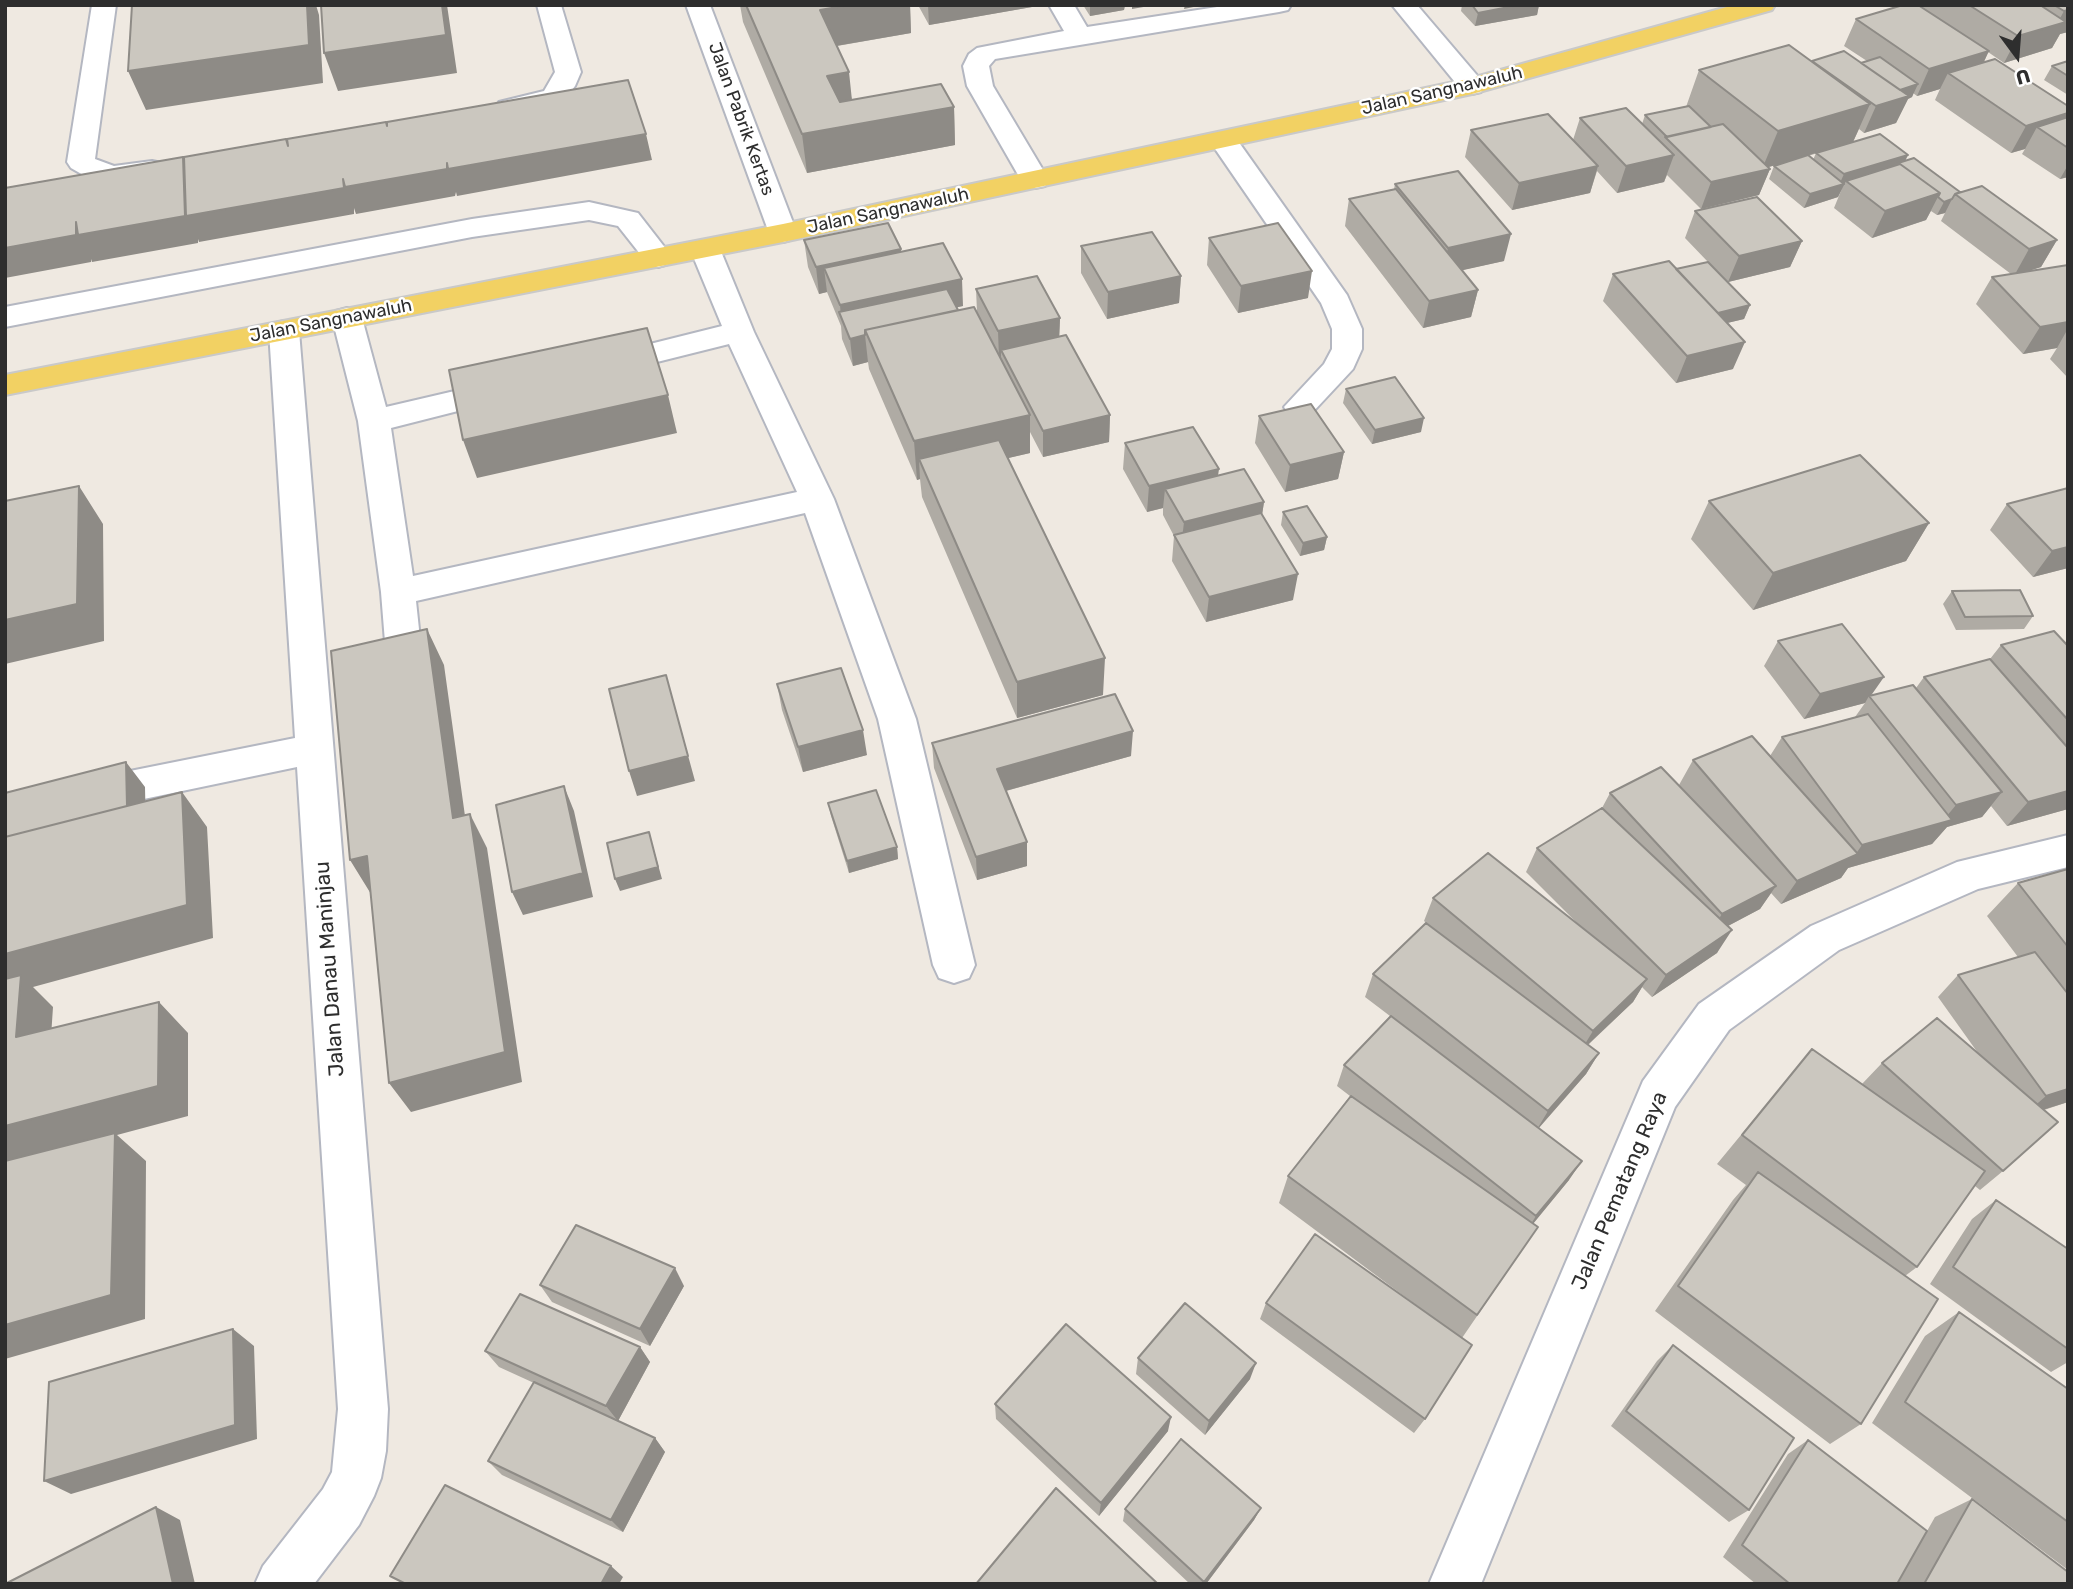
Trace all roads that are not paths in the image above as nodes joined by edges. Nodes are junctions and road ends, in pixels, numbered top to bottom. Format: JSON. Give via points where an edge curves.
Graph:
{"nodes":[{"id":1,"x":104,"y":5,"type":"edge"},
{"id":2,"x":549,"y":5,"type":"edge"},
{"id":3,"x":698,"y":5,"type":"edge"},
{"id":4,"x":1061,"y":5,"type":"edge"},
{"id":5,"x":1279,"y":5,"type":"edge"},
{"id":6,"x":1404,"y":5,"type":"edge"},
{"id":7,"x":1763,"y":5,"type":"edge"},
{"id":8,"x":1080,"y":36,"type":"junction"},
{"id":9,"x":1472,"y":86,"type":"junction"},
{"id":10,"x":487,"y":112,"type":"edge"},
{"id":11,"x":1223,"y":140,"type":"junction"},
{"id":12,"x":173,"y":166,"type":"edge"},
{"id":13,"x":1035,"y":180,"type":"junction"},
{"id":14,"x":783,"y":233,"type":"junction"},
{"id":15,"x":705,"y":249,"type":"junction"},
{"id":16,"x":658,"y":258,"type":"junction"},
{"id":17,"x":5,"y":317,"type":"edge"},
{"id":18,"x":347,"y":318,"type":"junction"},
{"id":19,"x":284,"y":331,"type":"junction"},
{"id":20,"x":739,"y":332,"type":"junction"},
{"id":21,"x":577,"y":372,"type":"edge"},
{"id":22,"x":536,"y":382,"type":"edge"},
{"id":23,"x":5,"y":385,"type":"edge"},
{"id":24,"x":1300,"y":407,"type":"edge"},
{"id":25,"x":374,"y":421,"type":"junction"},
{"id":26,"x":817,"y":499,"type":"junction"},
{"id":27,"x":398,"y":592,"type":"junction"},
{"id":28,"x":405,"y":667,"type":"edge"},
{"id":29,"x":314,"y":749,"type":"junction"},
{"id":30,"x":5,"y":812,"type":"edge"},
{"id":31,"x":2068,"y":851,"type":"edge"},
{"id":32,"x":954,"y":965,"type":"dead end"},
{"id":33,"x":281,"y":1584,"type":"edge"},
{"id":34,"x":1455,"y":1584,"type":"edge"}],
"edges":[{"from":1,"to":12,"type":"street","via":[[81,162],[114,174]]},
{"from":2,"to":10,"type":"street","via":[[568,72],[562,86],[553,97]]},
{"from":3,"to":14,"type":"street","name":"Jalan Pabrik Kertas"},
{"from":4,"to":8,"type":"street"},
{"from":5,"to":8,"type":"street"},
{"from":6,"to":9,"type":"street"},
{"from":7,"to":9,"type":"main road","name":"Jalan Sangnawaluh"},
{"from":8,"to":13,"type":"street","via":[[986,53],[978,59],[980,86]]},
{"from":9,"to":11,"type":"main road","name":"Jalan Sangnawaluh"},
{"from":11,"to":13,"type":"main road","name":"Jalan Sangnawaluh"},
{"from":11,"to":24,"type":"street","via":[[1336,302],[1347,330],[1347,349],[1337,369]]},
{"from":13,"to":14,"type":"main road","name":"Jalan Sangnawaluh"},
{"from":14,"to":15,"type":"main road","name":"Jalan Sangnawaluh"},
{"from":15,"to":16,"type":"main road","name":"Jalan Sangnawaluh"},
{"from":15,"to":20,"type":"street"},
{"from":16,"to":17,"type":"street","via":[[628,219],[589,211],[472,228]]},
{"from":16,"to":18,"type":"main road","name":"Jalan Sangnawaluh"},
{"from":18,"to":19,"type":"main road","name":"Jalan Sangnawaluh"},
{"from":18,"to":25,"type":"street"},
{"from":19,"to":23,"type":"main road","name":"Jalan Sangnawaluh"},
{"from":19,"to":29,"type":"street","name":"Jalan Danau Maninjau"},
{"from":20,"to":21,"type":"street"},
{"from":20,"to":26,"type":"street"},
{"from":22,"to":25,"type":"street"},
{"from":25,"to":27,"type":"street"},
{"from":26,"to":27,"type":"street"},
{"from":26,"to":32,"type":"street","via":[[897,719]]},
{"from":27,"to":28,"type":"street"},
{"from":29,"to":30,"type":"street"},
{"from":29,"to":33,"type":"street","name":"Jalan Danau Maninjau","via":[[363,1409],[356,1478],[341,1507]]},
{"from":31,"to":34,"type":"street","name":"Jalan Pematang Raya","via":[[1971,874],[1825,938],[1714,1017],[1658,1095]]}]}
